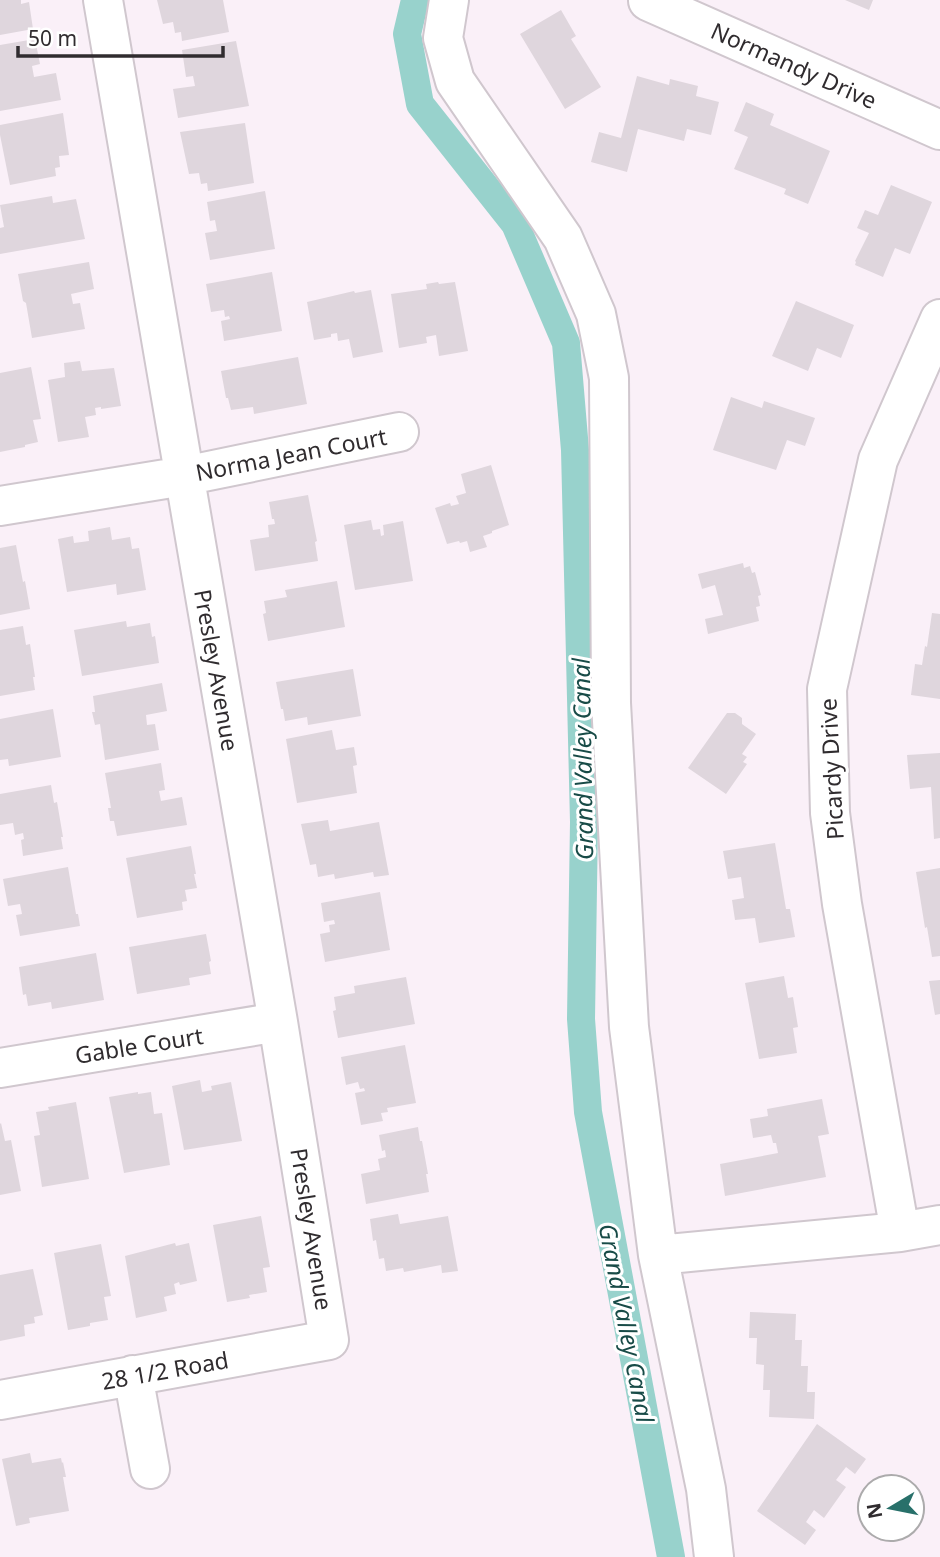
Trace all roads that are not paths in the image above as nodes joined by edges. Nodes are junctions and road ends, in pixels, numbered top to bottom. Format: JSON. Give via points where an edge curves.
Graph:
{"nodes":[{"id":1,"x":103,"y":0,"type":"edge"},
{"id":2,"x":449,"y":0,"type":"edge"},
{"id":3,"x":648,"y":1,"type":"edge"},
{"id":4,"x":940,"y":130,"type":"edge"},
{"id":5,"x":940,"y":318,"type":"edge"},
{"id":6,"x":399,"y":432,"type":"dead end"},
{"id":7,"x":184,"y":475,"type":"junction"},
{"id":8,"x":0,"y":506,"type":"edge"},
{"id":9,"x":278,"y":1022,"type":"junction"},
{"id":10,"x":0,"y":1068,"type":"edge"},
{"id":11,"x":940,"y":1225,"type":"edge"},
{"id":12,"x":900,"y":1232,"type":"junction"},
{"id":13,"x":659,"y":1255,"type":"junction"},
{"id":14,"x":330,"y":1340,"type":"joint"},
{"id":15,"x":133,"y":1376,"type":"junction"},
{"id":16,"x":0,"y":1400,"type":"edge"},
{"id":17,"x":150,"y":1469,"type":"dead end"},
{"id":18,"x":714,"y":1557,"type":"edge"}],
"edges":[{"from":1,"to":7,"type":"street","name":"Presley Avenue"},
{"from":2,"to":13,"type":"street","via":[[443,38],[455,81],[563,238],[596,314],[609,378],[611,716],[629,1027]]},
{"from":3,"to":4,"type":"street","name":"Normandy Drive"},
{"from":5,"to":12,"type":"street","name":"Picardy Drive","via":[[878,460],[827,689],[830,813],[840,891]]},
{"from":6,"to":7,"type":"street","name":"Norma Jean Court"},
{"from":7,"to":8,"type":"street","name":"Norma Jean Court"},
{"from":7,"to":9,"type":"street","name":"Presley Avenue"},
{"from":9,"to":10,"type":"street","name":"Gable Court"},
{"from":9,"to":14,"type":"street","name":"Presley Avenue"},
{"from":11,"to":12,"type":"street"},
{"from":12,"to":13,"type":"street"},
{"from":13,"to":18,"type":"street","via":[[706,1489]]},
{"from":14,"to":15,"type":"street","name":"28 1/2 Road"},
{"from":15,"to":16,"type":"street","name":"28 1/2 Road"},
{"from":15,"to":17,"type":"street"}]}
